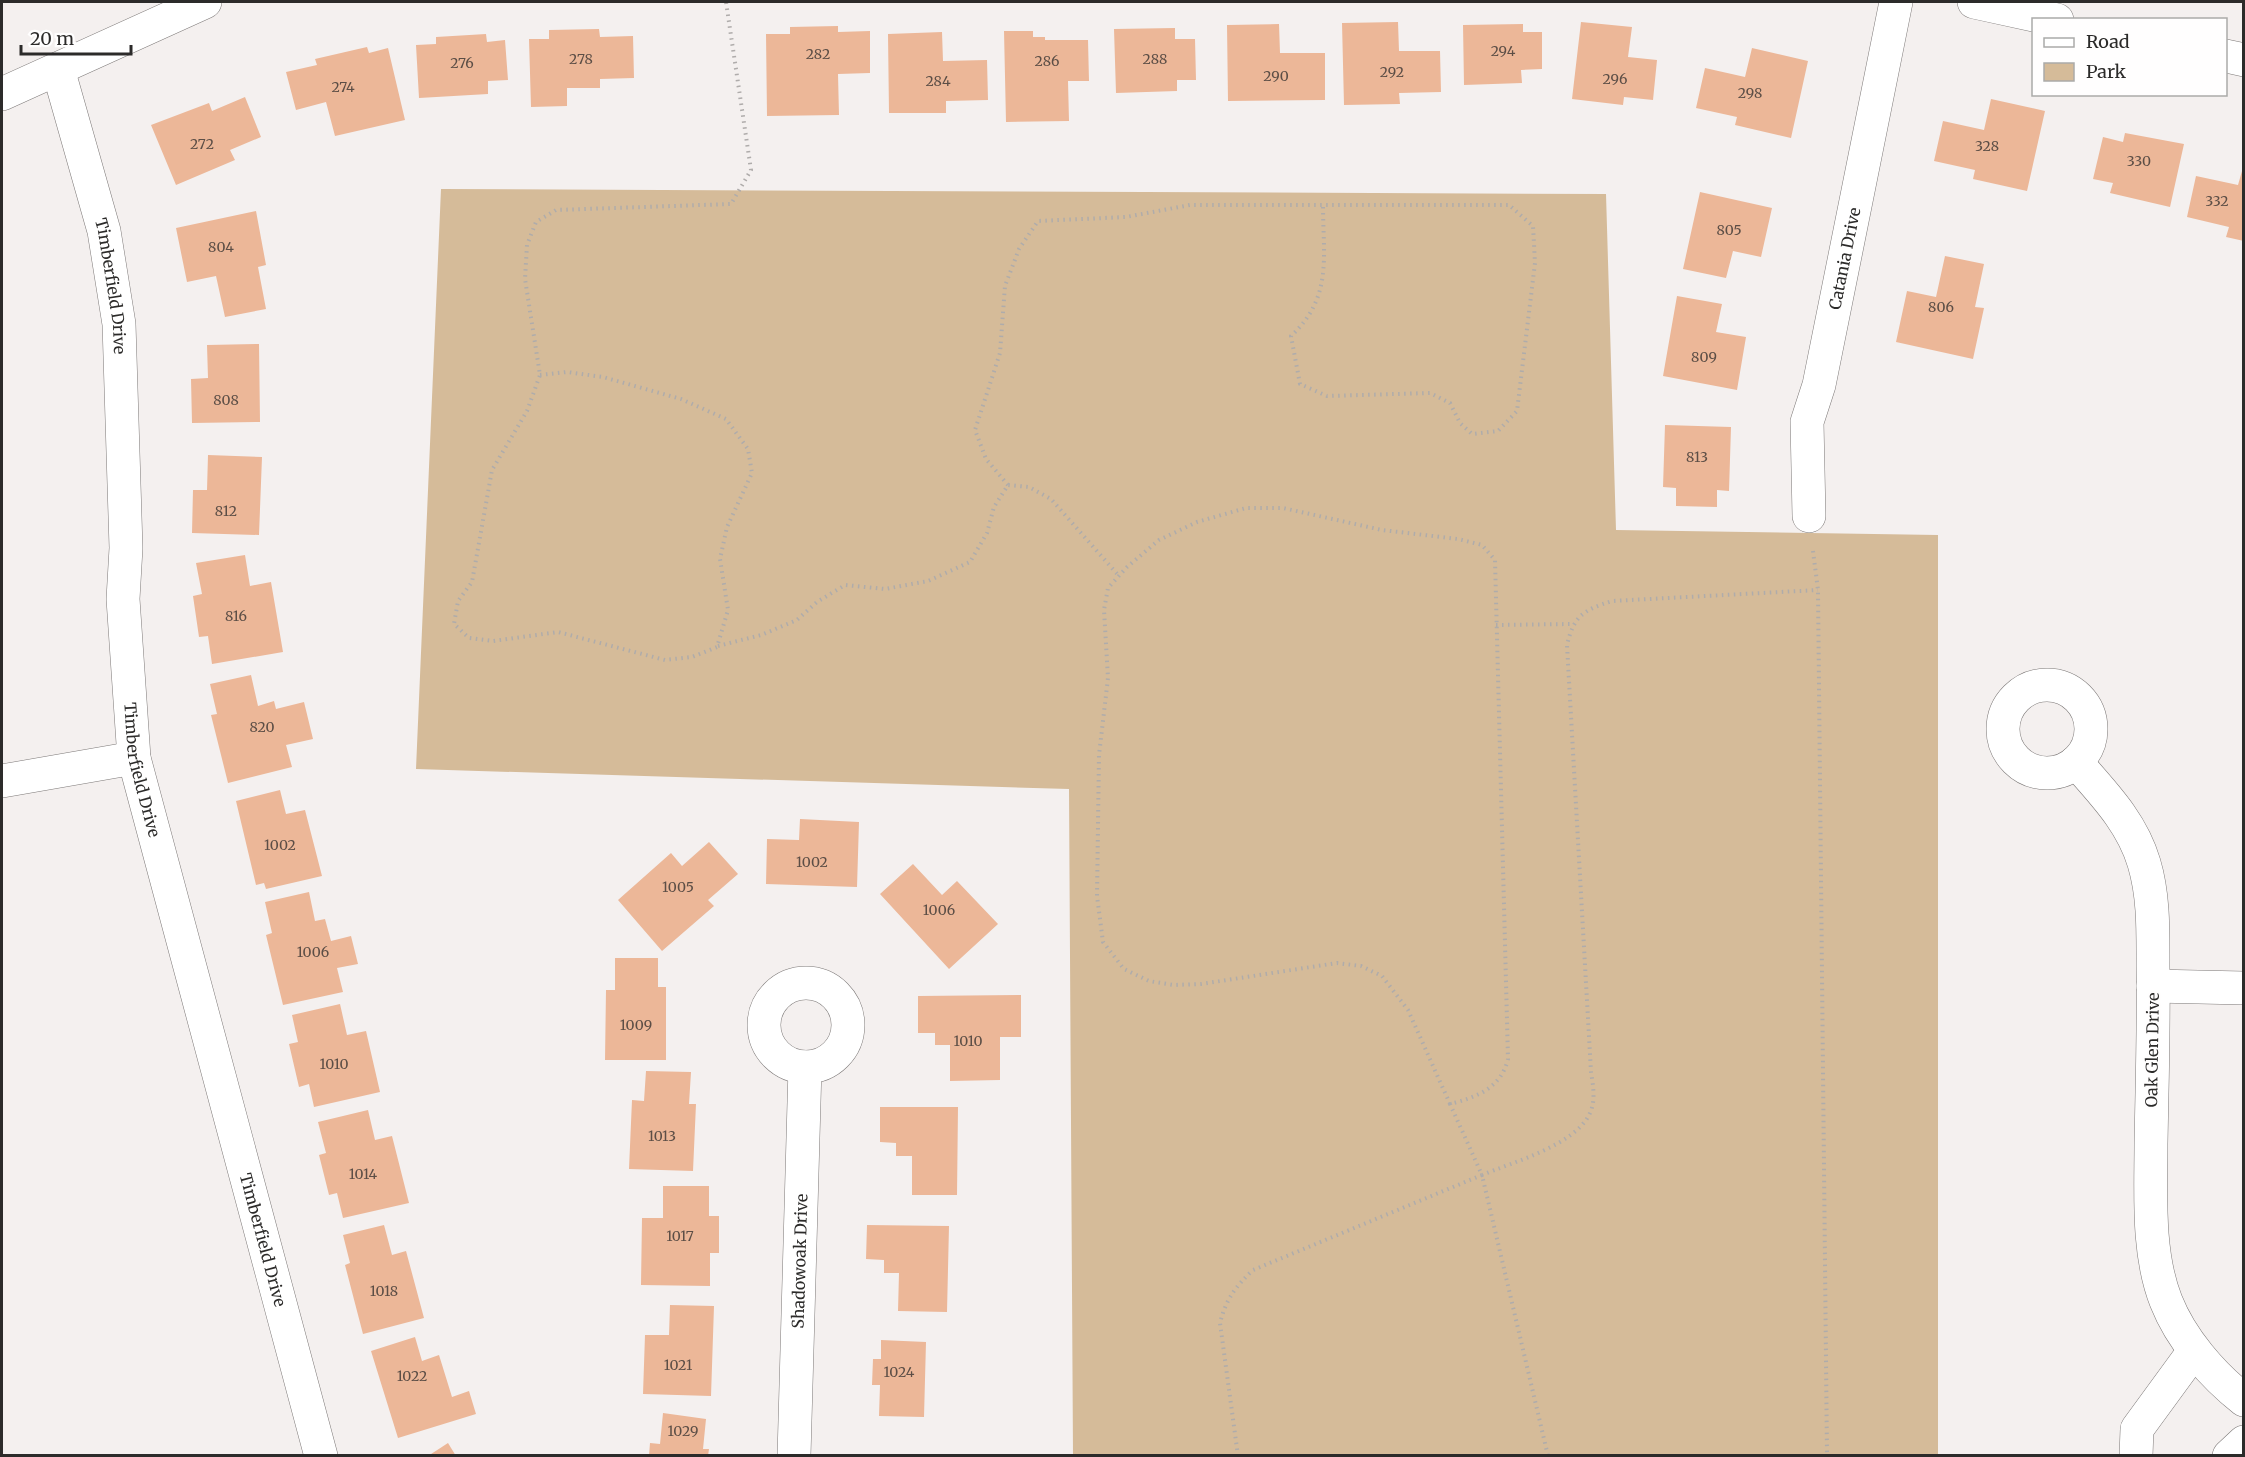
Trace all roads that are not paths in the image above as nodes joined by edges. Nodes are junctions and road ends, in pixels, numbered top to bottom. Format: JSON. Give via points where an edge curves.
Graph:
{"nodes":[{"id":1,"x":205,"y":2,"type":"edge"},
{"id":2,"x":1896,"y":2,"type":"edge"},
{"id":3,"x":1974,"y":2,"type":"edge"},
{"id":4,"x":2048,"y":18,"type":"edge"},
{"id":5,"x":2227,"y":56,"type":"edge"},
{"id":6,"x":2244,"y":60,"type":"edge"},
{"id":7,"x":57,"y":69,"type":"junction"},
{"id":8,"x":2,"y":94,"type":"edge"},
{"id":9,"x":1809,"y":516,"type":"road end"},
{"id":10,"x":134,"y":758,"type":"junction"},
{"id":11,"x":2076,"y":762,"type":"dead end"},
{"id":12,"x":2,"y":781,"type":"edge"},
{"id":13,"x":2153,"y":986,"type":"junction"},
{"id":14,"x":2244,"y":988,"type":"edge"},
{"id":15,"x":805,"y":1067,"type":"dead end"},
{"id":16,"x":2194,"y":1351,"type":"junction"},
{"id":17,"x":2244,"y":1400,"type":"edge"},
{"id":18,"x":2244,"y":1442,"type":"edge"},
{"id":19,"x":321,"y":1455,"type":"edge"},
{"id":20,"x":794,"y":1455,"type":"edge"},
{"id":21,"x":2136,"y":1455,"type":"edge"},
{"id":22,"x":2229,"y":1455,"type":"edge"}],
"edges":[{"from":1,"to":7,"type":"street"},
{"from":2,"to":9,"type":"street","name":"Catania Drive","via":[[1819,385],[1807,422]]},
{"from":3,"to":4,"type":"street"},
{"from":5,"to":6,"type":"street"},
{"from":7,"to":8,"type":"street"},
{"from":7,"to":10,"type":"street","name":"Timberfield Drive","via":[[104,231],[119,324],[126,548],[123,599]]},
{"from":10,"to":12,"type":"street"},
{"from":10,"to":19,"type":"street","name":"Timberfield Drive"},
{"from":11,"to":13,"type":"street","name":"Oak Glen Drive","via":[[2113,803],[2144,862],[2151,901]]},
{"from":13,"to":14,"type":"street"},
{"from":13,"to":16,"type":"street","name":"Oak Glen Drive","via":[[2150,1200],[2156,1263],[2166,1302]]},
{"from":15,"to":20,"type":"street","name":"Shadowoak Drive"},
{"from":16,"to":17,"type":"street","name":"Oak Glen Drive"},
{"from":16,"to":21,"type":"street","via":[[2137,1430]]},
{"from":18,"to":22,"type":"street"}]}
